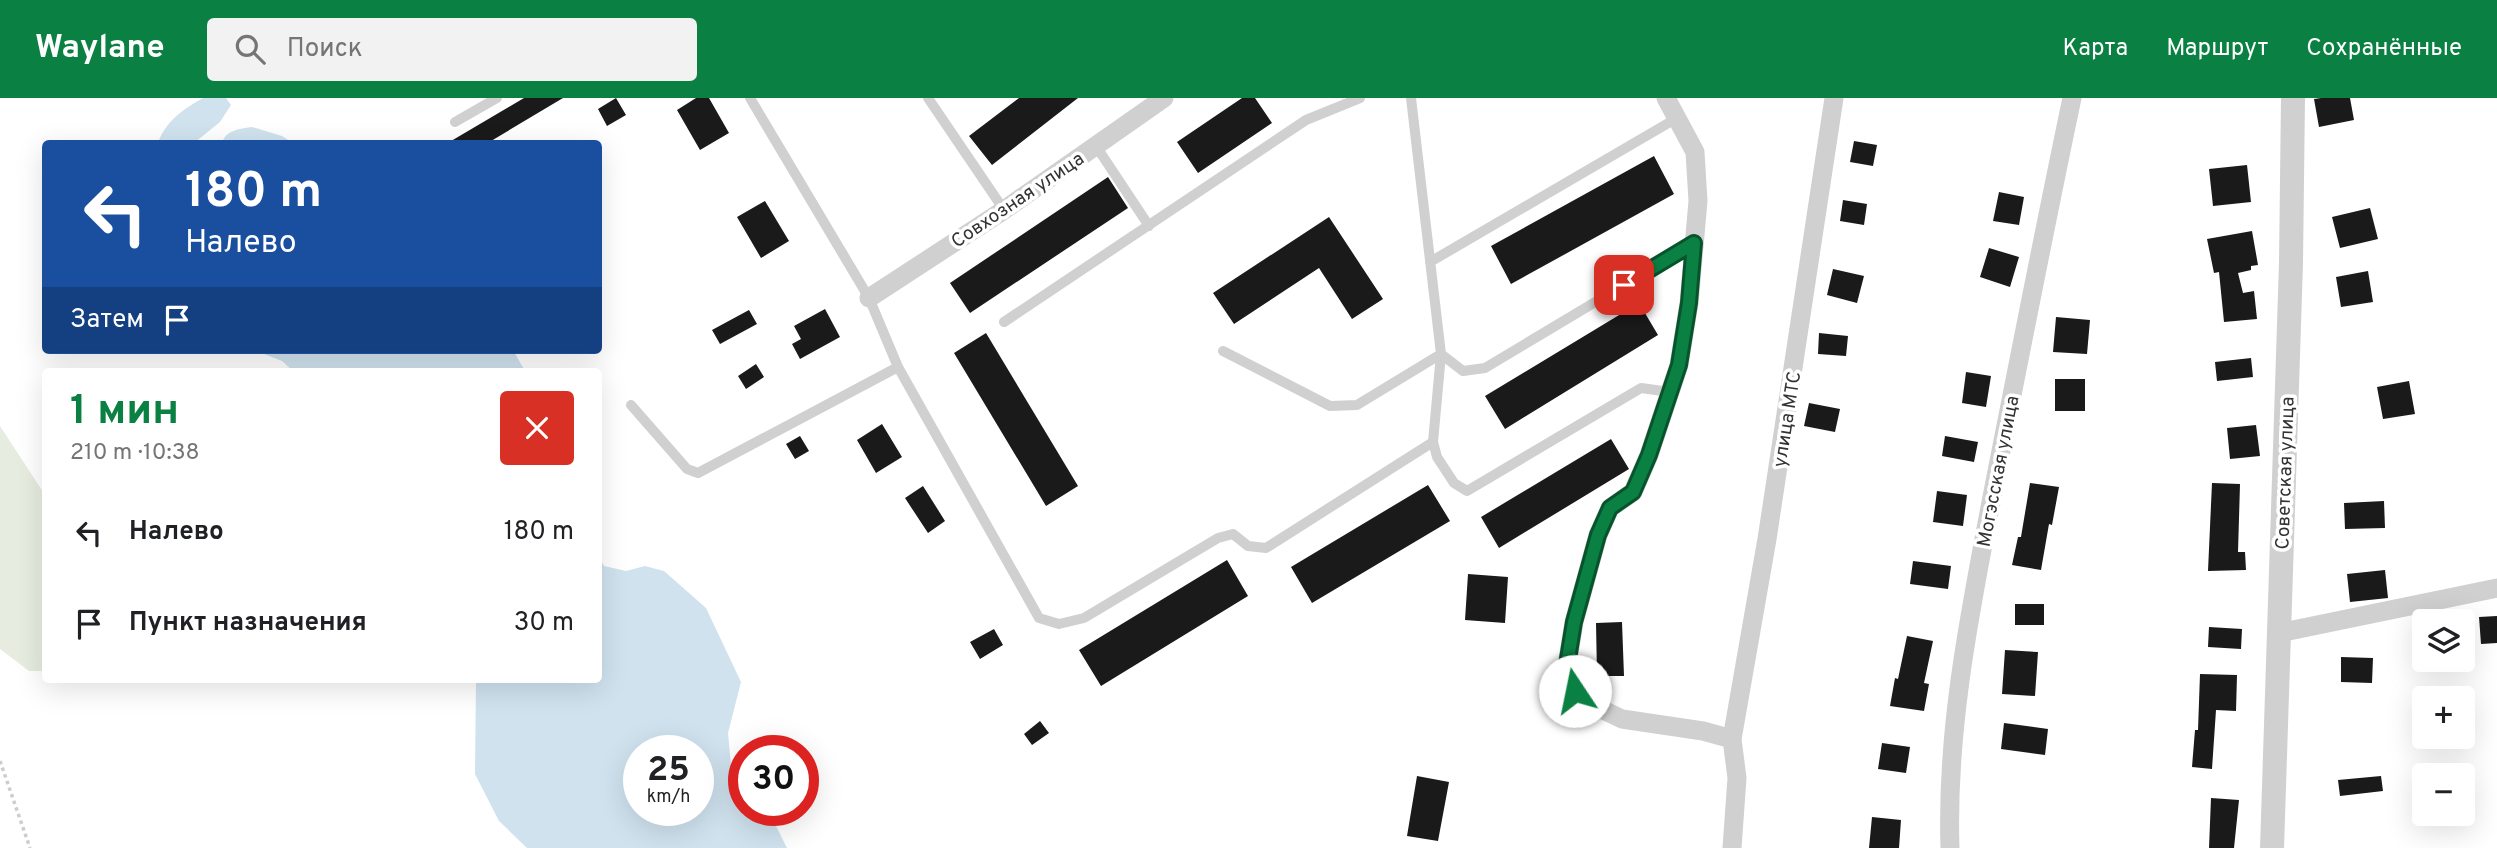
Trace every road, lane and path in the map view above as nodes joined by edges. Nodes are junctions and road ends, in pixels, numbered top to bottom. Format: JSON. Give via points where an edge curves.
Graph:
{"nodes":[{"id":1,"x":497,"y":98,"type":"edge"},
{"id":2,"x":750,"y":98,"type":"edge"},
{"id":3,"x":928,"y":98,"type":"edge"},
{"id":4,"x":1164,"y":98,"type":"edge"},
{"id":5,"x":1360,"y":98,"type":"edge"},
{"id":6,"x":1410,"y":98,"type":"edge"},
{"id":7,"x":1666,"y":98,"type":"edge"},
{"id":8,"x":1834,"y":98,"type":"edge"},
{"id":9,"x":2072,"y":98,"type":"edge"},
{"id":10,"x":2293,"y":98,"type":"edge"},
{"id":11,"x":1678,"y":117,"type":"junction"},
{"id":12,"x":455,"y":122,"type":"dead end"},
{"id":13,"x":1096,"y":146,"type":"junction"},
{"id":14,"x":1004,"y":210,"type":"junction"},
{"id":15,"x":1149,"y":226,"type":"junction"},
{"id":16,"x":1694,"y":243,"type":"junction"},
{"id":17,"x":1430,"y":262,"type":"junction"},
{"id":18,"x":869,"y":298,"type":"junction"},
{"id":19,"x":1004,"y":322,"type":"dead end"},
{"id":20,"x":1223,"y":351,"type":"dead end"},
{"id":21,"x":1441,"y":354,"type":"junction"},
{"id":22,"x":898,"y":367,"type":"junction"},
{"id":23,"x":1670,"y":392,"type":"junction"},
{"id":24,"x":631,"y":405,"type":"dead end"},
{"id":25,"x":1433,"y":442,"type":"junction"},
{"id":26,"x":2497,"y":588,"type":"edge"},
{"id":27,"x":2279,"y":633,"type":"junction"},
{"id":28,"x":1732,"y":739,"type":"junction"},
{"id":29,"x":0,"y":761,"type":"edge"},
{"id":30,"x":30,"y":848,"type":"edge"},
{"id":31,"x":1732,"y":848,"type":"edge"},
{"id":32,"x":1950,"y":848,"type":"edge"},
{"id":33,"x":2272,"y":848,"type":"edge"}],
"edges":[{"from":1,"to":12,"type":"lane"},
{"from":2,"to":18,"type":"lane"},
{"from":3,"to":14,"type":"lane"},
{"from":4,"to":13,"type":"street","name":"Совхозная улица"},
{"from":5,"to":15,"type":"lane","via":[[1306,120]]},
{"from":6,"to":17,"type":"lane"},
{"from":7,"to":11,"type":"street"},
{"from":8,"to":28,"type":"street","name":"улица МТС"},
{"from":9,"to":32,"type":"street","name":"Могэсская улица","via":[[1979,565],[1957,707],[1948,803]]},
{"from":10,"to":27,"type":"street","name":"Советская улица"},
{"from":11,"to":16,"type":"street","via":[[1695,152],[1698,201]]},
{"from":11,"to":17,"type":"lane"},
{"from":13,"to":14,"type":"street","name":"Совхозная улица"},
{"from":13,"to":15,"type":"lane"},
{"from":14,"to":18,"type":"street","name":"Совхозная улица"},
{"from":15,"to":19,"type":"lane"},
{"from":16,"to":21,"type":"lane","via":[[1485,368],[1463,371]]},
{"from":16,"to":23,"type":"street","via":[[1689,303]]},
{"from":17,"to":21,"type":"lane"},
{"from":18,"to":22,"type":"lane"},
{"from":20,"to":21,"type":"lane","via":[[1331,406],[1357,405]]},
{"from":21,"to":25,"type":"lane"},
{"from":22,"to":24,"type":"lane","via":[[698,473],[687,469]]},
{"from":22,"to":25,"type":"lane","via":[[1039,618],[1059,624],[1084,618],[1218,538],[1233,534],[1248,547],[1266,548]]},
{"from":23,"to":25,"type":"lane","via":[[1641,388],[1467,491],[1454,483]]},
{"from":23,"to":28,"type":"street","via":[[1633,492],[1610,508],[1598,535],[1567,665],[1575,691],[1622,719]]},
{"from":26,"to":27,"type":"street"},
{"from":27,"to":33,"type":"street","name":"Советская улица"},
{"from":28,"to":31,"type":"street","name":"улица МТС","via":[[1737,779]]},
{"from":29,"to":30,"type":"path"}]}
